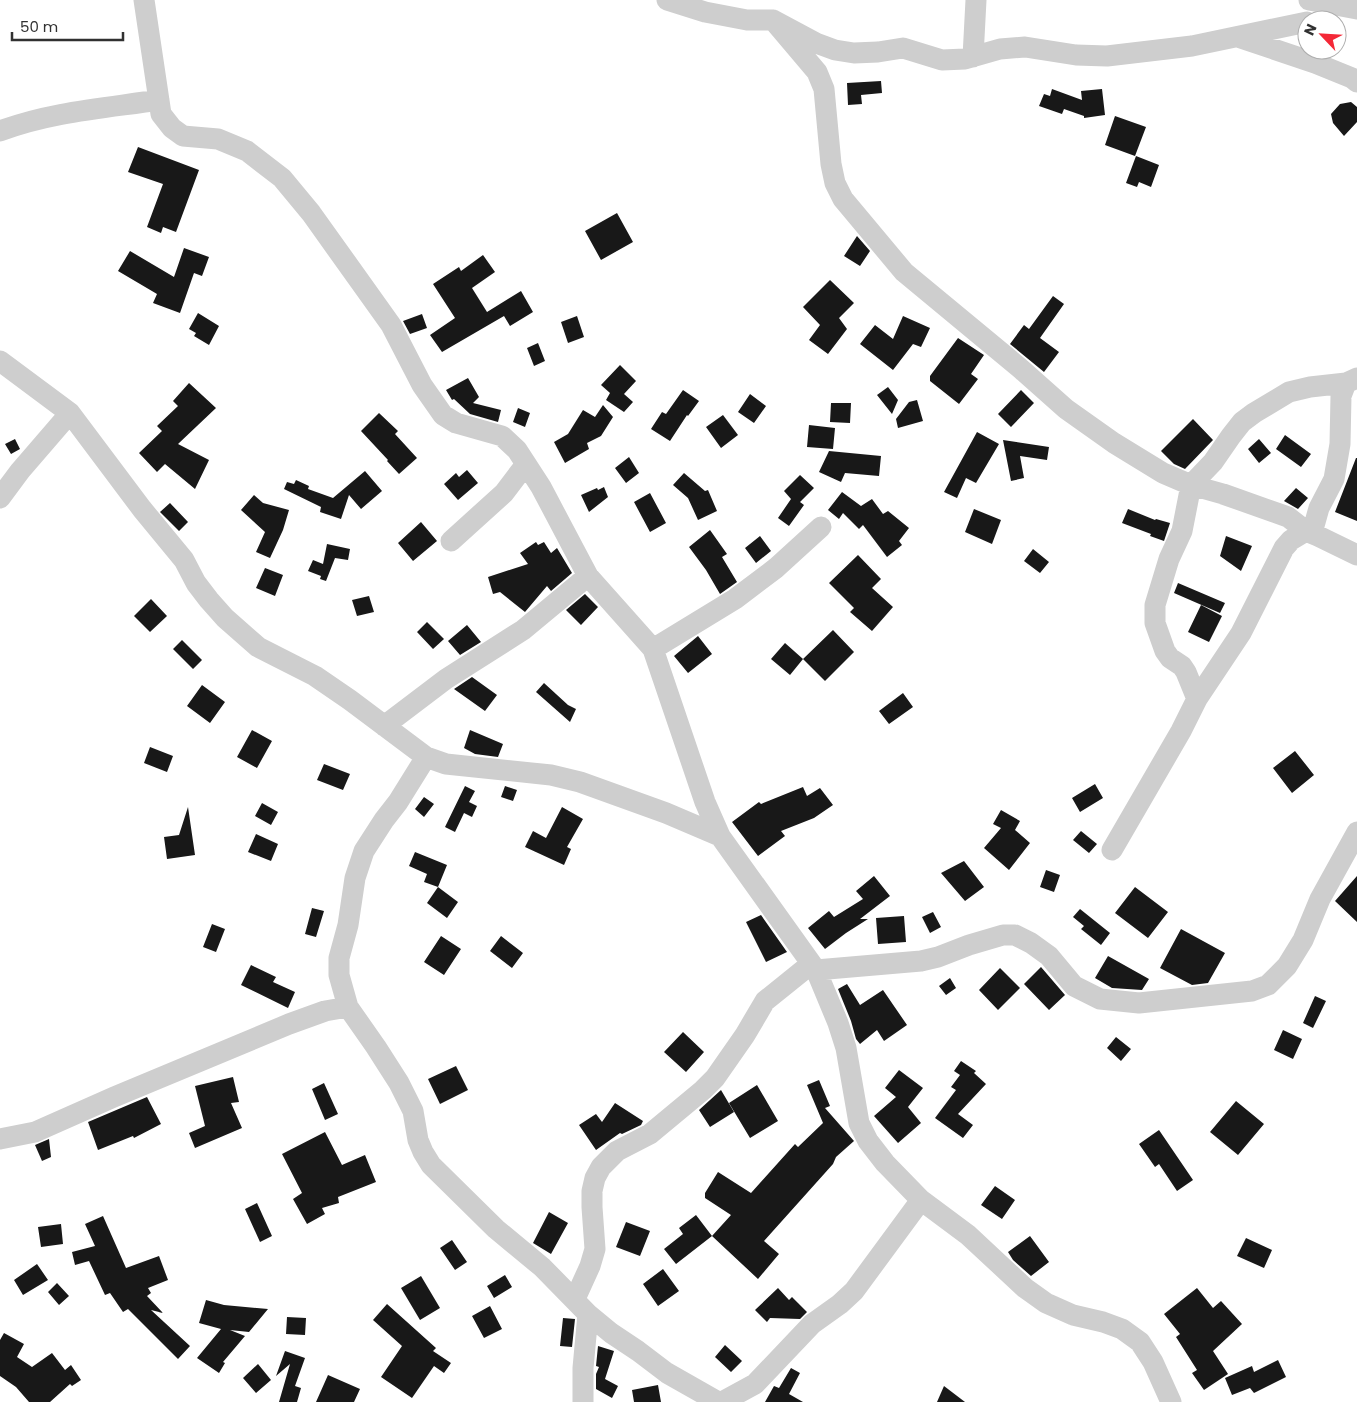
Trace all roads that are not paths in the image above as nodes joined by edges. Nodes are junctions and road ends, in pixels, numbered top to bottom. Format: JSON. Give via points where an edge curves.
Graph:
{"nodes":[{"id":1,"x":144,"y":0,"type":"edge"},
{"id":2,"x":667,"y":0,"type":"edge"},
{"id":3,"x":976,"y":0,"type":"edge"},
{"id":4,"x":1297,"y":15,"type":"edge"},
{"id":5,"x":773,"y":20,"type":"junction"},
{"id":6,"x":1237,"y":37,"type":"junction"},
{"id":7,"x":973,"y":57,"type":"junction"},
{"id":8,"x":1357,"y":82,"type":"edge"},
{"id":9,"x":159,"y":100,"type":"junction"},
{"id":10,"x":0,"y":131,"type":"edge"},
{"id":11,"x":0,"y":361,"type":"edge"},
{"id":12,"x":1351,"y":380,"type":"edge"},
{"id":13,"x":70,"y":412,"type":"junction"},
{"id":14,"x":526,"y":464,"type":"junction"},
{"id":15,"x":1191,"y":485,"type":"junction"},
{"id":16,"x":0,"y":498,"type":"edge"},
{"id":17,"x":821,"y":527,"type":"dead end"},
{"id":18,"x":1309,"y":532,"type":"junction"},
{"id":19,"x":451,"y":541,"type":"dead end"},
{"id":20,"x":1357,"y":555,"type":"edge"},
{"id":21,"x":588,"y":576,"type":"junction"},
{"id":22,"x":653,"y":649,"type":"junction"},
{"id":23,"x":1197,"y":698,"type":"junction"},
{"id":24,"x":384,"y":726,"type":"junction"},
{"id":25,"x":426,"y":757,"type":"junction"},
{"id":26,"x":1357,"y":832,"type":"edge"},
{"id":27,"x":720,"y":836,"type":"junction"},
{"id":28,"x":1112,"y":850,"type":"dead end"},
{"id":29,"x":814,"y":967,"type":"junction"},
{"id":30,"x":348,"y":1007,"type":"junction"},
{"id":31,"x":0,"y":1139,"type":"edge"},
{"id":32,"x":921,"y":1200,"type":"junction"},
{"id":33,"x":581,"y":1306,"type":"junction"},
{"id":34,"x":583,"y":1402,"type":"edge"},
{"id":35,"x":718,"y":1402,"type":"edge"},
{"id":36,"x":722,"y":1402,"type":"edge"},
{"id":37,"x":1171,"y":1402,"type":"edge"}],
"edges":[{"from":1,"to":9,"type":"street"},
{"from":2,"to":5,"type":"street","via":[[747,20]]},
{"from":3,"to":7,"type":"street"},
{"from":4,"to":6,"type":"street"},
{"from":5,"to":7,"type":"street","via":[[816,43],[854,54],[903,48],[942,60]]},
{"from":5,"to":15,"type":"street","via":[[816,72],[824,89],[835,183],[843,198],[904,272],[1066,410],[1163,473]]},
{"from":6,"to":7,"type":"street","via":[[1107,56],[1025,47],[1000,49]]},
{"from":6,"to":8,"type":"street","via":[[1315,63]]},
{"from":9,"to":10,"type":"street","via":[[62,115]]},
{"from":9,"to":14,"type":"street","via":[[161,114],[183,136],[218,139],[247,151],[282,178],[391,325],[422,385],[443,415],[456,423],[502,436]]},
{"from":11,"to":13,"type":"street"},
{"from":12,"to":15,"type":"street","via":[[1289,392],[1254,412],[1242,422],[1213,462]]},
{"from":12,"to":18,"type":"street","via":[[1341,396],[1340,444],[1334,479]]},
{"from":13,"to":16,"type":"street"},
{"from":13,"to":24,"type":"street","via":[[225,618],[258,647],[315,676]]},
{"from":14,"to":19,"type":"street","via":[[504,493]]},
{"from":14,"to":21,"type":"street"},
{"from":15,"to":18,"type":"street","via":[[1279,514]]},
{"from":15,"to":23,"type":"street","via":[[1182,531],[1169,559],[1155,605],[1155,623],[1165,651],[1182,666]]},
{"from":17,"to":22,"type":"street","via":[[735,600]]},
{"from":18,"to":20,"type":"street"},
{"from":18,"to":23,"type":"street","via":[[1291,540],[1284,548],[1241,633]]},
{"from":21,"to":22,"type":"street"},
{"from":21,"to":24,"type":"street","via":[[522,630],[446,679]]},
{"from":22,"to":27,"type":"street","via":[[705,802]]},
{"from":23,"to":28,"type":"street"},
{"from":24,"to":25,"type":"street"},
{"from":25,"to":27,"type":"street","via":[[446,764],[551,775],[580,782]]},
{"from":25,"to":30,"type":"street","via":[[364,851],[358,869],[339,958],[339,975]]},
{"from":26,"to":29,"type":"street","via":[[1320,899],[1303,940],[1286,966],[1268,985],[1252,991],[1139,1003],[1100,999],[1074,986],[1049,956],[1015,935],[1003,935],[921,961]]},
{"from":27,"to":29,"type":"street"},
{"from":29,"to":32,"type":"street","via":[[843,1040],[859,1123],[885,1163]]},
{"from":29,"to":33,"type":"street","via":[[765,1001],[745,1035],[703,1090],[650,1134],[617,1151],[601,1167],[592,1191],[595,1249]]},
{"from":30,"to":31,"type":"street","via":[[325,1011],[289,1024],[35,1132]]},
{"from":30,"to":33,"type":"street","via":[[399,1083],[413,1111],[422,1152],[431,1164],[496,1229],[542,1267]]},
{"from":32,"to":36,"type":"street","via":[[854,1291],[812,1324],[755,1384]]},
{"from":32,"to":37,"type":"street","via":[[968,1235],[1046,1303],[1073,1315],[1122,1329],[1140,1342]]},
{"from":33,"to":34,"type":"street"},
{"from":33,"to":35,"type":"street","via":[[611,1333],[667,1373]]}]}
